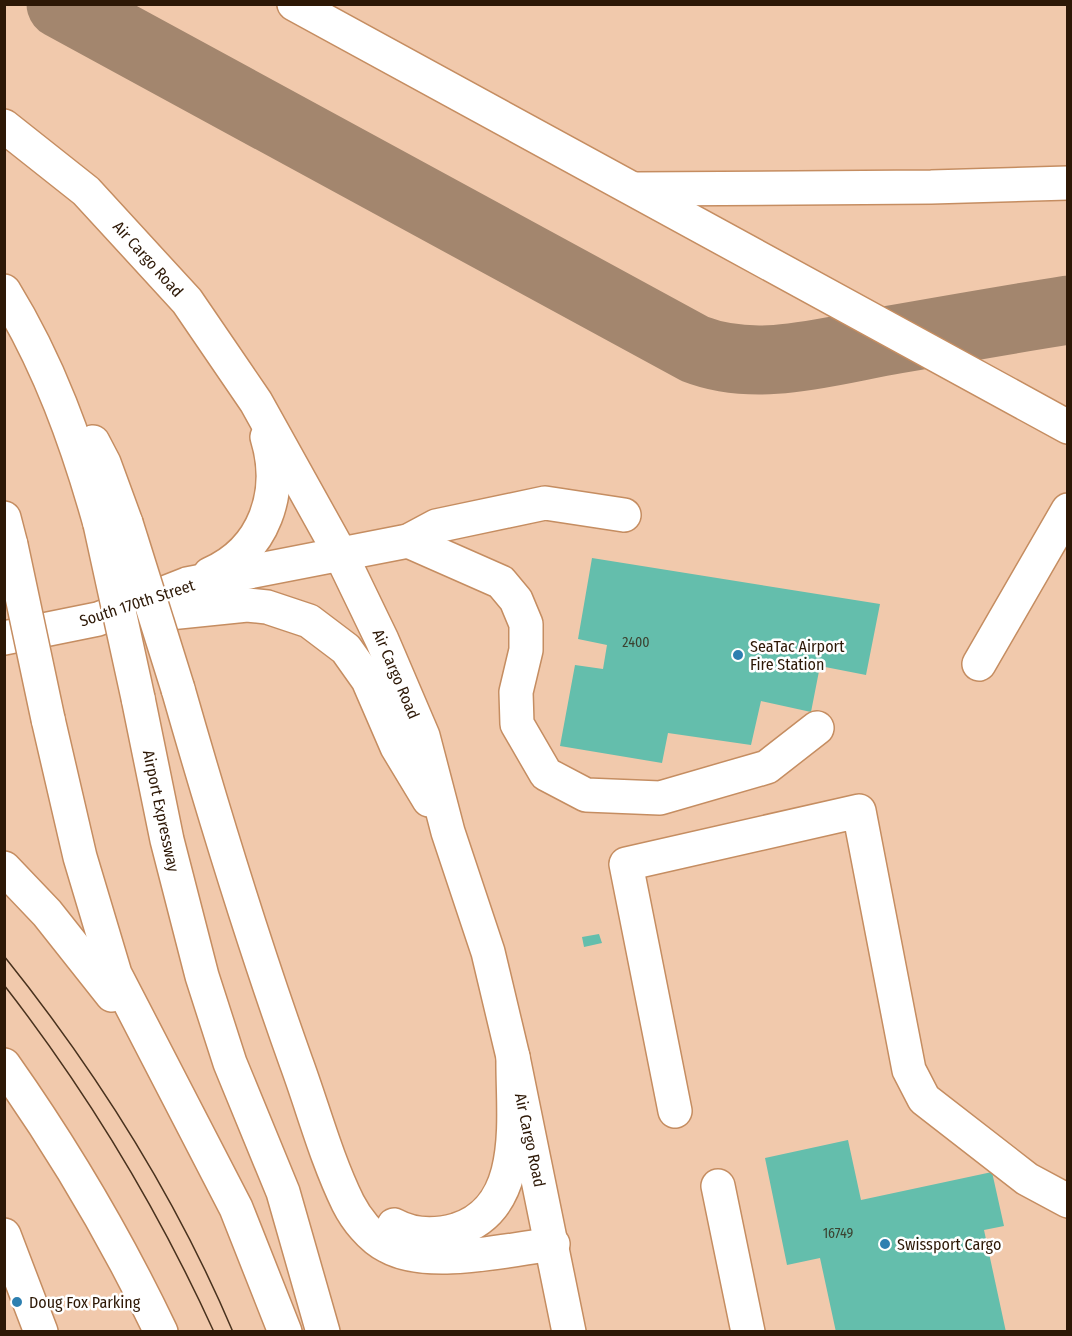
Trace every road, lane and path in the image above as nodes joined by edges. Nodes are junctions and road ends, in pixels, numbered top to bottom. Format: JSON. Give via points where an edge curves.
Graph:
{"nodes":[{"id":1,"x":294,"y":4,"type":"edge"},
{"id":2,"x":4,"y":126,"type":"edge"},
{"id":3,"x":1068,"y":183,"type":"edge"},
{"id":4,"x":635,"y":189,"type":"junction"},
{"id":5,"x":11,"y":302,"type":"edge"},
{"id":6,"x":256,"y":402,"type":"junction"},
{"id":7,"x":1068,"y":427,"type":"edge"},
{"id":8,"x":1068,"y":510,"type":"edge"},
{"id":9,"x":624,"y":515,"type":"dead end"},
{"id":10,"x":113,"y":523,"type":"junction"},
{"id":11,"x":8,"y":531,"type":"edge"},
{"id":12,"x":408,"y":541,"type":"junction"},
{"id":13,"x":340,"y":553,"type":"junction"},
{"id":14,"x":187,"y":584,"type":"junction"},
{"id":15,"x":98,"y":619,"type":"junction"},
{"id":16,"x":4,"y":638,"type":"edge"},
{"id":17,"x":979,"y":664,"type":"dead end"},
{"id":18,"x":817,"y":728,"type":"dead end"},
{"id":19,"x":448,"y":832,"type":"junction"},
{"id":20,"x":4,"y":846,"type":"edge"},
{"id":21,"x":4,"y":868,"type":"edge"},
{"id":22,"x":98,"y":976,"type":"junction"},
{"id":23,"x":513,"y":1057,"type":"junction"},
{"id":24,"x":4,"y":1065,"type":"edge"},
{"id":25,"x":308,"y":1093,"type":"junction"},
{"id":26,"x":184,"y":1107,"type":"junction"},
{"id":27,"x":675,"y":1111,"type":"dead end"},
{"id":28,"x":718,"y":1186,"type":"dead end"},
{"id":29,"x":1068,"y":1201,"type":"edge"},
{"id":30,"x":4,"y":1235,"type":"edge"},
{"id":31,"x":553,"y":1244,"type":"junction"},
{"id":32,"x":41,"y":1332,"type":"edge"},
{"id":33,"x":161,"y":1332,"type":"edge"},
{"id":34,"x":285,"y":1332,"type":"edge"},
{"id":35,"x":323,"y":1332,"type":"edge"},
{"id":36,"x":569,"y":1332,"type":"edge"},
{"id":37,"x":748,"y":1332,"type":"edge"}],
"edges":[{"from":1,"to":4,"type":"main road"},
{"from":2,"to":6,"type":"main road","name":"Air Cargo Road","via":[[86,191],[187,301]]},
{"from":3,"to":4,"type":"main road"},
{"from":4,"to":7,"type":"main road"},
{"from":5,"to":10,"type":"main road","name":"Airport Expressway","via":[[56,392]]},
{"from":6,"to":13,"type":"main road","name":"Air Cargo Road"},
{"from":6,"to":14,"type":"main road","via":[[272,464],[270,508],[256,538],[241,555],[224,568]]},
{"from":8,"to":17,"type":"main road"},
{"from":9,"to":12,"type":"main road","name":"South 170th Street","via":[[545,503],[436,526]]},
{"from":10,"to":25,"type":"main road","bridge":true,"via":[[178,689],[233,879]]},
{"from":10,"to":35,"type":"main road","name":"Airport Expressway","bridge":true,"via":[[138,698],[167,840],[202,976],[230,1063],[283,1192]]},
{"from":11,"to":26,"type":"main road","bridge":true,"via":[[74,836],[105,947],[147,1039]]},
{"from":12,"to":13,"type":"main road","name":"South 170th Street"},
{"from":12,"to":18,"type":"main road","via":[[501,582],[516,600],[526,624],[526,651],[516,692],[517,724],[546,774],[585,795],[660,798],[767,767]]},
{"from":13,"to":14,"type":"main road","name":"South 170th Street"},
{"from":13,"to":19,"type":"main road","name":"Air Cargo Road","via":[[423,736]]},
{"from":14,"to":15,"type":"main road","name":"South 170th Street"},
{"from":15,"to":16,"type":"main road","name":"South 170th Street"},
{"from":15,"to":19,"type":"main road","via":[[247,605],[267,607],[309,621],[346,649],[368,680],[397,747]]},
{"from":19,"to":23,"type":"main road","name":"Air Cargo Road","via":[[488,952]]},
{"from":20,"to":22,"type":"main road","via":[[56,905]]},
{"from":21,"to":22,"type":"main road"},
{"from":22,"to":26,"type":"main road"},
{"from":23,"to":25,"type":"main road","via":[[512,1160],[508,1175],[488,1211],[446,1233],[403,1231],[379,1215],[358,1187]]},
{"from":23,"to":31,"type":"main road","name":"Air Cargo Road"},
{"from":24,"to":33,"type":"main road","via":[[81,1181]]},
{"from":25,"to":31,"type":"main road","via":[[349,1204],[385,1246],[428,1258]]},
{"from":26,"to":34,"type":"main road","via":[[248,1235]]},
{"from":27,"to":29,"type":"main road","via":[[626,864],[859,811],[909,1070],[924,1099],[1027,1179]]},
{"from":28,"to":37,"type":"main road"},
{"from":30,"to":32,"type":"main road"},
{"from":31,"to":36,"type":"main road","name":"Air Cargo Road"}]}
